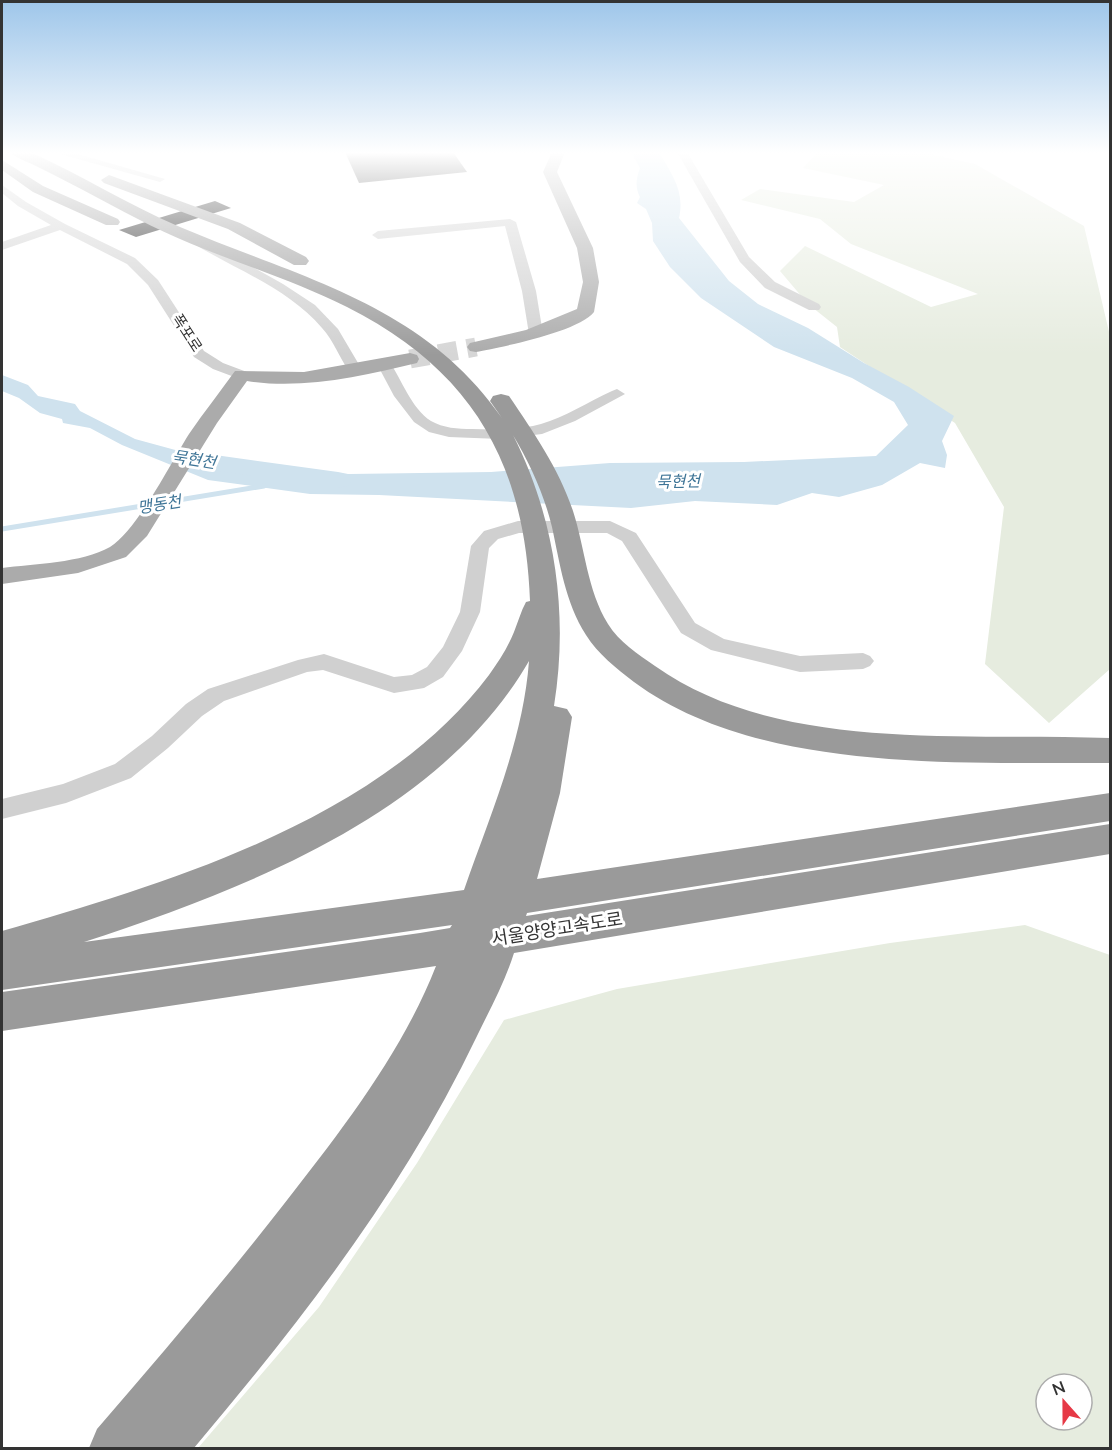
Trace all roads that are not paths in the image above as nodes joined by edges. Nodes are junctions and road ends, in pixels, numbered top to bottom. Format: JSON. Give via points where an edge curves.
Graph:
{"nodes":[{"id":1,"x":50,"y":220,"type":"edge"},
{"id":2,"x":108,"y":220,"type":"edge"},
{"id":3,"x":155,"y":220,"type":"edge"},
{"id":4,"x":217,"y":220,"type":"edge"},
{"id":5,"x":572,"y":220,"type":"edge"},
{"id":6,"x":721,"y":220,"type":"edge"},
{"id":7,"x":61,"y":226,"type":"junction"},
{"id":8,"x":127,"y":228,"type":"dead end"},
{"id":9,"x":378,"y":235,"type":"dead end"},
{"id":10,"x":153,"y":238,"type":"dead end"},
{"id":11,"x":2,"y":246,"type":"edge"},
{"id":12,"x":218,"y":250,"type":"junction"},
{"id":13,"x":814,"y":307,"type":"dead end"},
{"id":14,"x":536,"y":334,"type":"junction"},
{"id":15,"x":476,"y":347,"type":"tunnel mouth"},
{"id":16,"x":410,"y":359,"type":"tunnel mouth"},
{"id":17,"x":384,"y":364,"type":"junction"},
{"id":18,"x":470,"y":364,"type":"dead end"},
{"id":19,"x":354,"y":368,"type":"junction"},
{"id":20,"x":242,"y":375,"type":"junction"},
{"id":21,"x":617,"y":394,"type":"dead end"},
{"id":22,"x":550,"y":555,"type":"junction"},
{"id":23,"x":2,"y":576,"type":"edge"},
{"id":24,"x":863,"y":660,"type":"dead end"},
{"id":25,"x":1110,"y":750,"type":"edge"},
{"id":26,"x":1110,"y":807,"type":"edge"},
{"id":27,"x":2,"y":809,"type":"edge"},
{"id":28,"x":1110,"y":839,"type":"edge"},
{"id":29,"x":2,"y":949,"type":"edge"},
{"id":30,"x":2,"y":972,"type":"edge"},
{"id":31,"x":2,"y":1013,"type":"edge"},
{"id":32,"x":116,"y":1449,"type":"edge"},
{"id":33,"x":160,"y":1449,"type":"edge"}],
"edges":[{"from":1,"to":7,"type":"street","name":"폭포로"},
{"from":2,"to":8,"type":"highway"},
{"from":3,"to":12,"type":"highway"},
{"from":4,"to":18,"type":"highway","via":[[388,305]]},
{"from":5,"to":14,"type":"main road","via":[[585,248],[591,282],[585,312]]},
{"from":6,"to":13,"type":"street","via":[[744,259],[770,285]]},
{"from":7,"to":11,"type":"street"},
{"from":7,"to":20,"type":"street","name":"폭포로","via":[[131,261],[153,283],[199,354]]},
{"from":9,"to":14,"type":"street","via":[[510,222],[530,291]]},
{"from":10,"to":12,"type":"highway","via":[[188,248]]},
{"from":12,"to":19,"type":"street","via":[[316,314],[336,337]]},
{"from":12,"to":22,"type":"highway","via":[[345,297],[398,326],[493,400],[506,445]]},
{"from":14,"to":15,"type":"main road"},
{"from":16,"to":17,"type":"main road","name":"폭포로"},
{"from":17,"to":19,"type":"main road","name":"폭포로"},
{"from":17,"to":21,"type":"street","via":[[392,382],[424,423],[442,432],[481,434],[543,429]]},
{"from":19,"to":20,"type":"main road","name":"폭포로","via":[[291,380]]},
{"from":20,"to":23,"type":"main road","via":[[128,544],[109,556]]},
{"from":22,"to":25,"type":"highway","via":[[609,645],[652,682],[713,713],[771,729],[916,748]]},
{"from":22,"to":29,"type":"highway","via":[[532,624],[517,659],[486,701],[435,751],[356,809],[303,838],[178,894]]},
{"from":22,"to":32,"type":"highway","via":[[539,704],[528,752],[472,923],[423,1040],[330,1184]]},
{"from":22,"to":33,"type":"highway","via":[[568,600],[564,650],[543,794],[492,962],[418,1106],[370,1183],[262,1329]]},
{"from":24,"to":27,"type":"street","via":[[800,664],[718,645],[688,628],[629,537],[610,527],[518,526],[491,534],[480,546],[470,612],[452,651],[435,672],[416,682],[394,685],[324,662],[305,664],[216,695],[123,771],[66,793]]},
{"from":26,"to":30,"type":"highway","name":"서울양양고속도로","via":[[439,910]]},
{"from":28,"to":31,"type":"highway","name":"서울양양고속도로","via":[[420,951]]}]}
